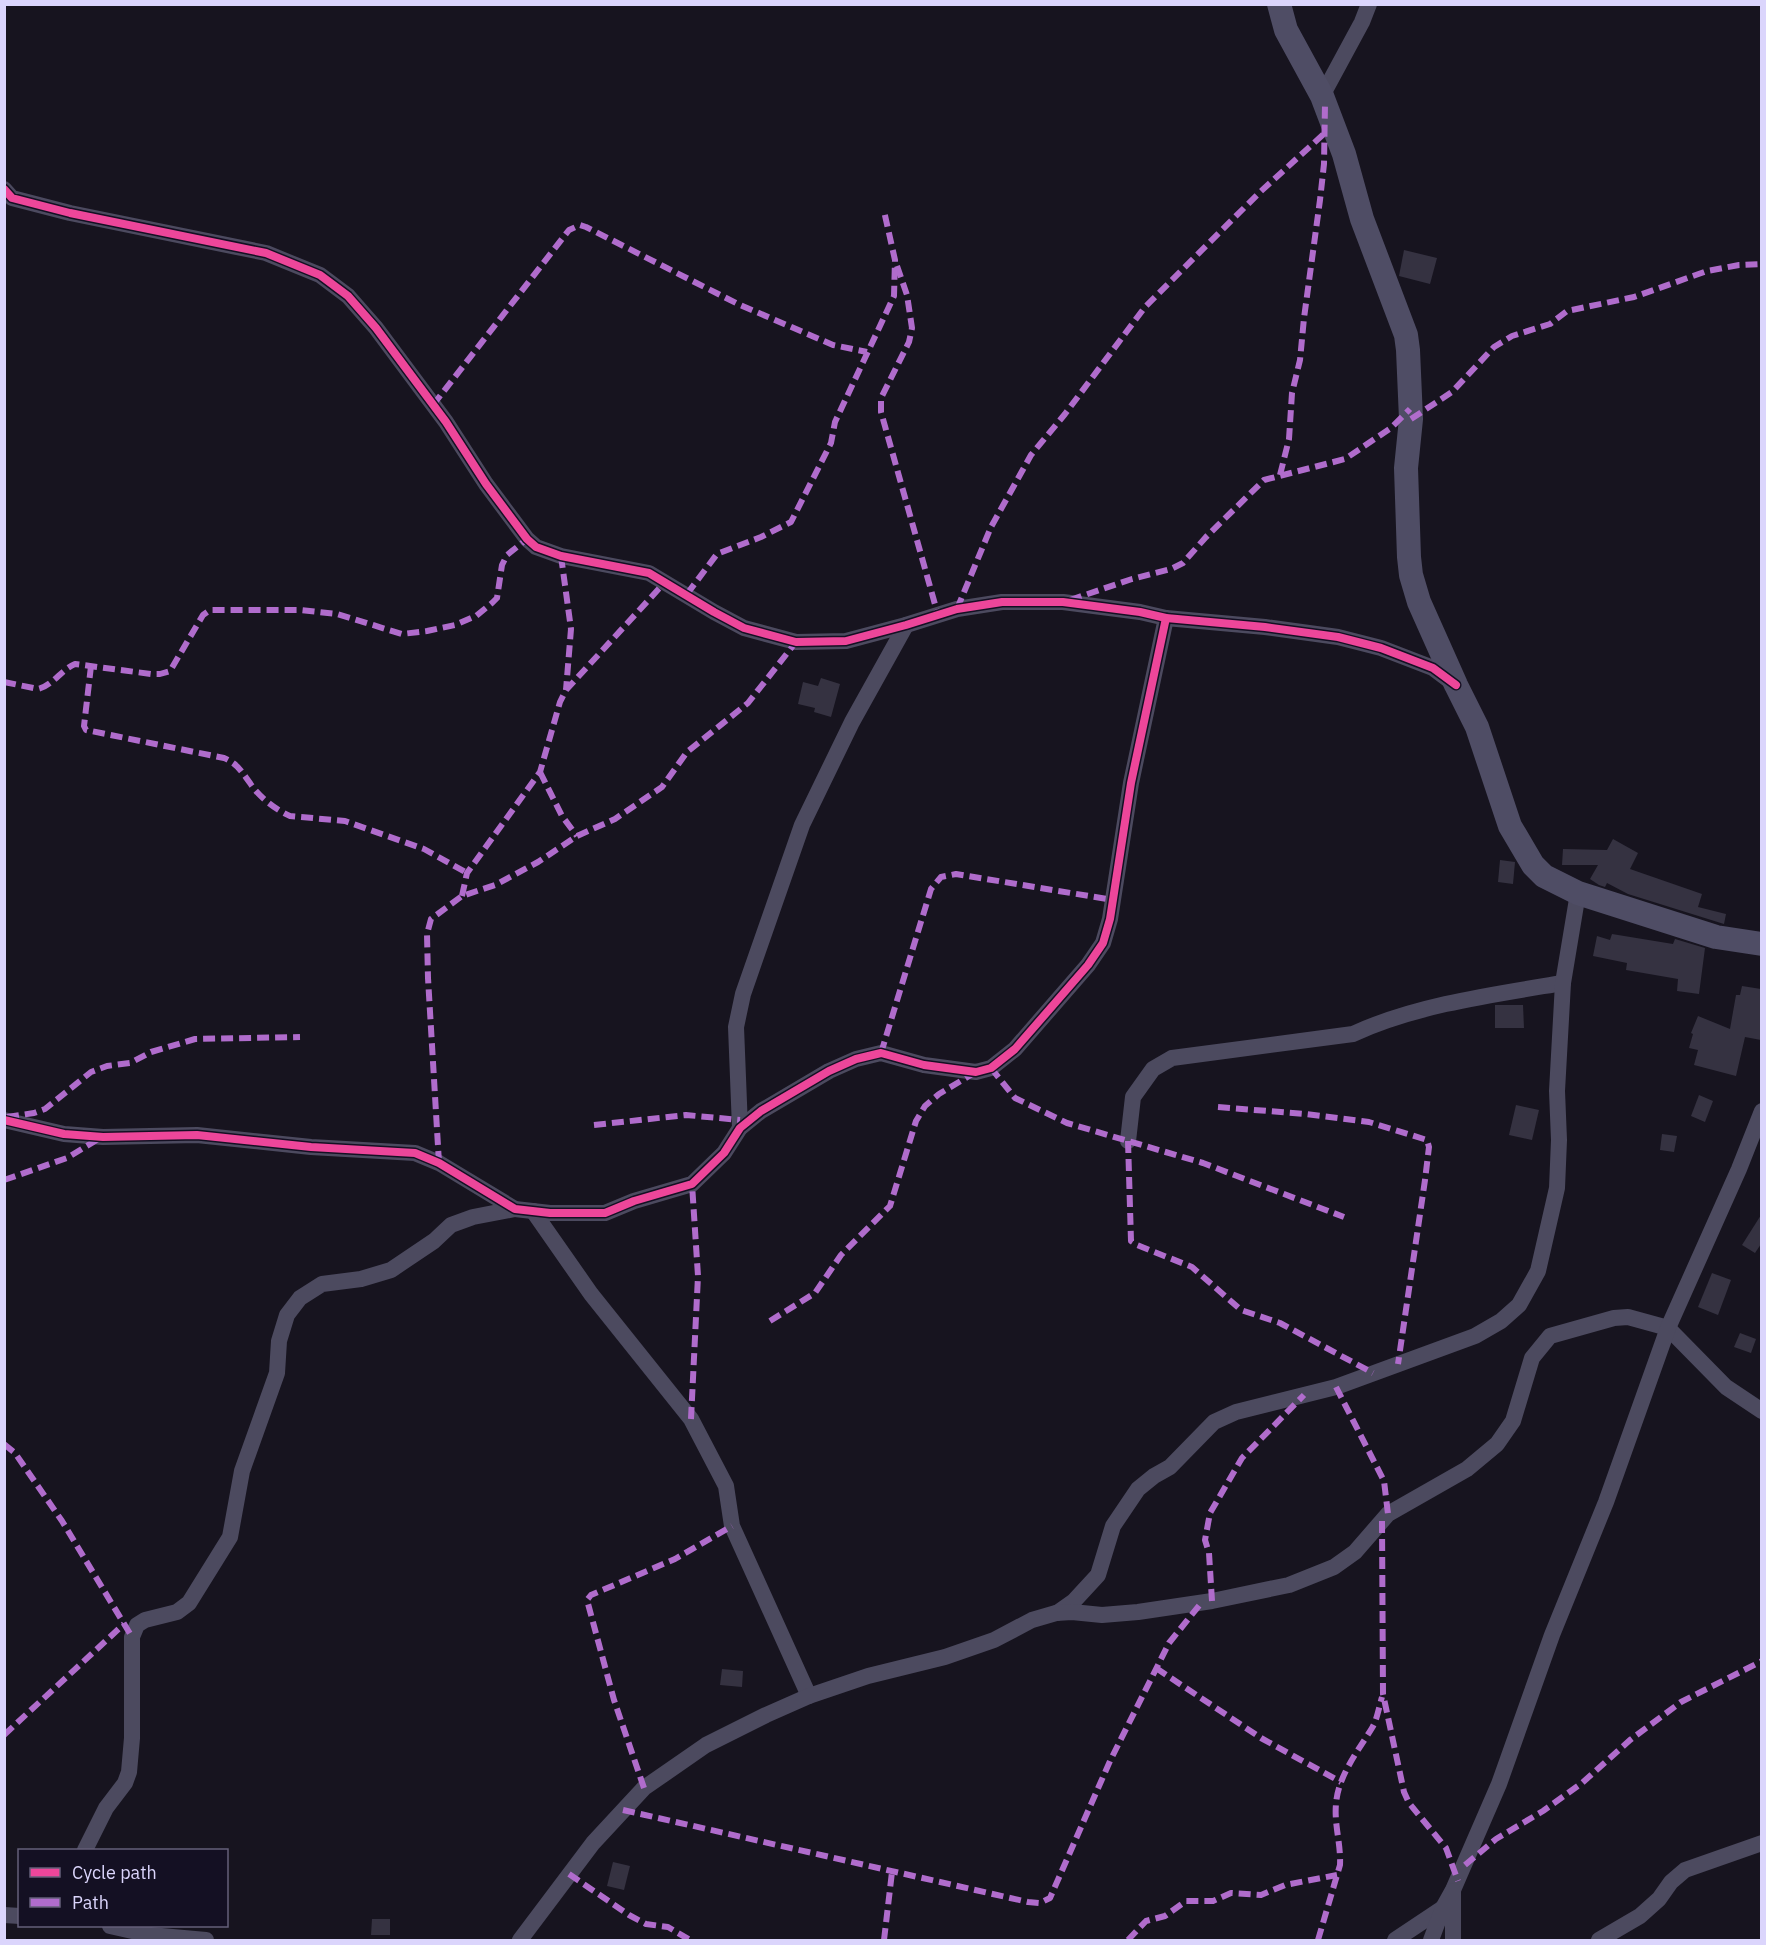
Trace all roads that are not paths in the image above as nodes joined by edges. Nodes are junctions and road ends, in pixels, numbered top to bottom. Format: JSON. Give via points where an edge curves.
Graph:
{"nodes":[{"id":1,"x":1279,"y":4,"type":"edge"},
{"id":2,"x":1369,"y":4,"type":"edge"},
{"id":3,"x":1322,"y":96,"type":"junction"},
{"id":4,"x":7,"y":198,"type":"edge"},
{"id":5,"x":1166,"y":618,"type":"junction"},
{"id":6,"x":906,"y":625,"type":"junction"},
{"id":7,"x":1456,"y":685,"type":"junction"},
{"id":8,"x":1578,"y":893,"type":"junction"},
{"id":9,"x":1761,"y":944,"type":"edge"},
{"id":10,"x":1563,"y":983,"type":"junction"},
{"id":11,"x":1761,"y":1111,"type":"edge"},
{"id":12,"x":4,"y":1120,"type":"edge"},
{"id":13,"x":740,"y":1128,"type":"junction"},
{"id":14,"x":1128,"y":1141,"type":"dead end"},
{"id":15,"x":515,"y":1209,"type":"junction"},
{"id":16,"x":532,"y":1211,"type":"junction"},
{"id":17,"x":1668,"y":1328,"type":"junction"},
{"id":18,"x":1761,"y":1411,"type":"edge"},
{"id":19,"x":1056,"y":1613,"type":"junction"},
{"id":20,"x":809,"y":1696,"type":"junction"},
{"id":21,"x":1761,"y":1843,"type":"edge"},
{"id":22,"x":86,"y":1849,"type":"edge"},
{"id":23,"x":1453,"y":1890,"type":"junction"},
{"id":24,"x":1443,"y":1908,"type":"junction"},
{"id":25,"x":114,"y":1927,"type":"edge"},
{"id":26,"x":206,"y":1941,"type":"edge"},
{"id":27,"x":520,"y":1941,"type":"edge"},
{"id":28,"x":1395,"y":1941,"type":"edge"},
{"id":29,"x":1431,"y":1941,"type":"edge"},
{"id":30,"x":1453,"y":1941,"type":"edge"},
{"id":31,"x":1599,"y":1941,"type":"edge"}],
"edges":[{"from":1,"to":3,"type":"street","via":[[1286,30]]},
{"from":2,"to":3,"type":"street"},
{"from":3,"to":7,"type":"street","via":[[1362,219],[1406,335],[1411,418],[1406,468],[1408,557],[1419,602]]},
{"from":4,"to":6,"type":"street","via":[[266,253],[320,275],[348,296],[376,328],[446,422],[486,484],[536,547],[561,556],[649,573],[744,628],[796,642],[846,641]]},
{"from":5,"to":6,"type":"street","via":[[1063,602],[1002,602],[957,609]]},
{"from":5,"to":7,"type":"street","via":[[1338,637],[1382,648],[1433,668]]},
{"from":5,"to":13,"type":"street","via":[[1131,783],[1110,919],[1103,943],[1088,964],[1015,1049],[991,1068],[976,1072],[924,1065],[880,1053],[829,1071]]},
{"from":6,"to":13,"type":"street","via":[[852,722],[802,825],[742,994],[736,1027]]},
{"from":7,"to":8,"type":"street","via":[[1477,727],[1510,826],[1544,876]]},
{"from":8,"to":9,"type":"street","via":[[1716,937]]},
{"from":8,"to":10,"type":"street"},
{"from":10,"to":14,"type":"street","via":[[1417,1012],[1353,1034],[1172,1058],[1153,1069],[1133,1097]]},
{"from":10,"to":19,"type":"street","via":[[1557,1188],[1538,1271],[1519,1305],[1475,1336],[1336,1387],[1236,1412],[1214,1422],[1170,1467],[1138,1489],[1113,1526],[1098,1575],[1074,1601]]},
{"from":11,"to":17,"type":"street"},
{"from":12,"to":15,"type":"street","via":[[64,1134],[197,1135],[415,1153],[439,1163]]},
{"from":13,"to":16,"type":"street","via":[[724,1153],[692,1184],[605,1213]]},
{"from":15,"to":16,"type":"street"},
{"from":15,"to":22,"type":"street","via":[[451,1225],[391,1270],[322,1284],[300,1298],[288,1315],[279,1341],[277,1373],[242,1471],[230,1537],[189,1603],[177,1612],[136,1625],[132,1637],[129,1772]]},
{"from":16,"to":20,"type":"street","via":[[591,1294],[691,1419],[726,1486],[732,1526]]},
{"from":17,"to":18,"type":"street","via":[[1726,1387]]},
{"from":17,"to":19,"type":"street","via":[[1628,1317],[1550,1336],[1532,1358],[1513,1420],[1497,1444],[1467,1469],[1388,1514],[1355,1552],[1334,1567],[1289,1585],[1212,1601],[1138,1612]]},
{"from":17,"to":23,"type":"street","via":[[1499,1784]]},
{"from":19,"to":20,"type":"street","via":[[965,1650]]},
{"from":20,"to":27,"type":"street","via":[[706,1745],[644,1788],[593,1843]]},
{"from":21,"to":31,"type":"street","via":[[1685,1870],[1640,1916]]},
{"from":23,"to":24,"type":"street"},
{"from":23,"to":30,"type":"street"},
{"from":24,"to":28,"type":"street"},
{"from":24,"to":29,"type":"street"},
{"from":25,"to":26,"type":"street"}]}
